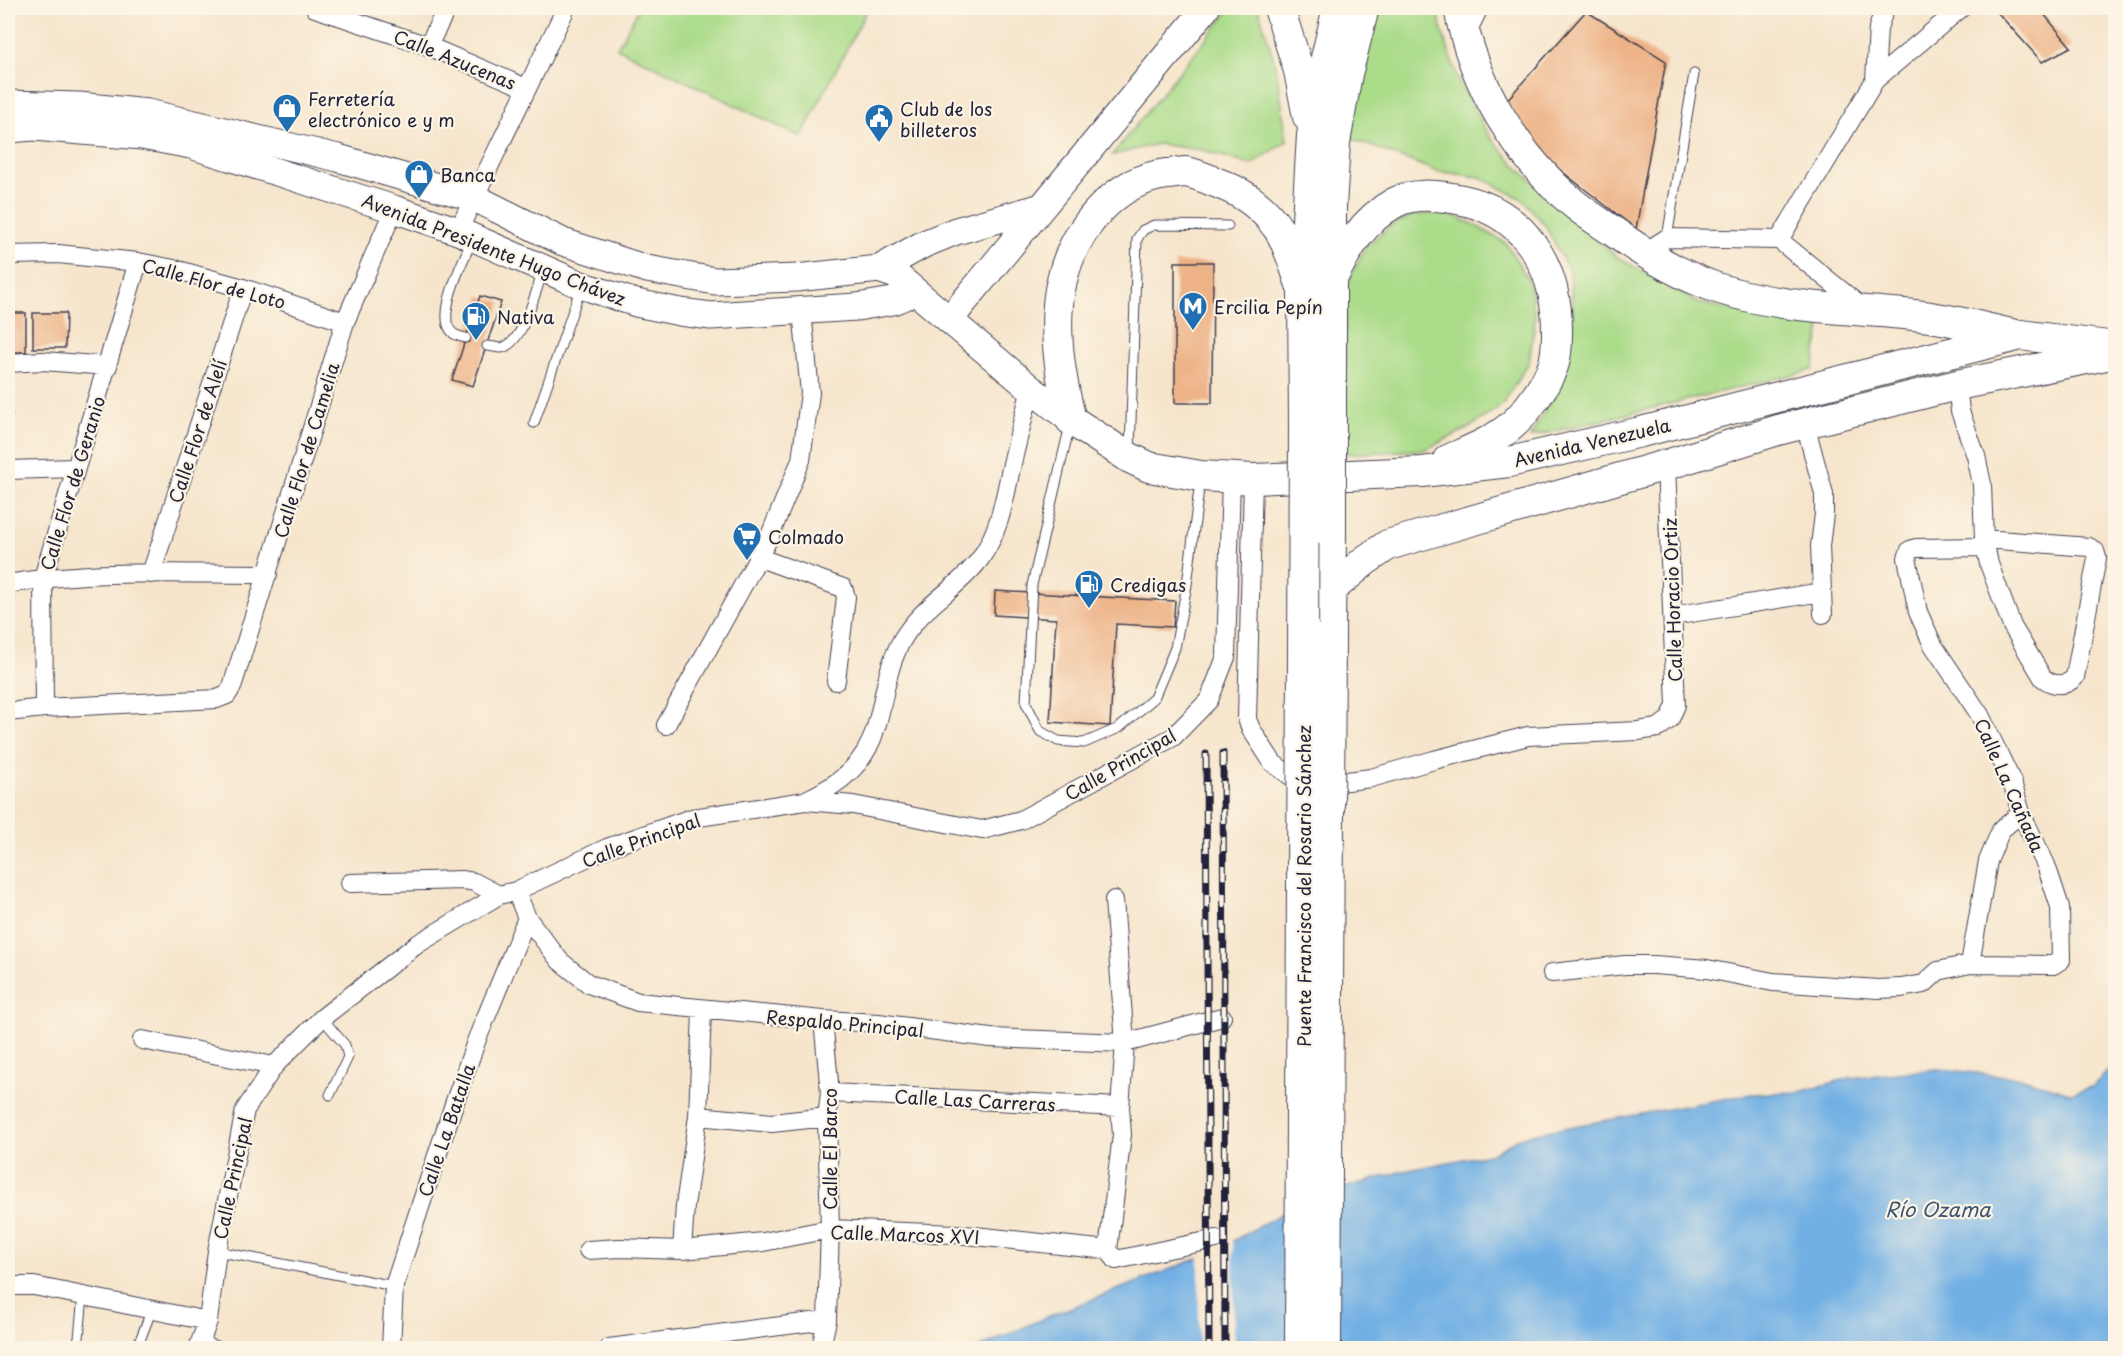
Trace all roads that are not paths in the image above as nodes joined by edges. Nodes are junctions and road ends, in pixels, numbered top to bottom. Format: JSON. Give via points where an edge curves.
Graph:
{"nodes":[{"id":1,"x":447,"y":8,"type":"edge"},
{"id":2,"x":566,"y":8,"type":"edge"},
{"id":3,"x":1206,"y":8,"type":"edge"},
{"id":4,"x":1279,"y":8,"type":"edge"},
{"id":5,"x":1338,"y":8,"type":"edge"},
{"id":6,"x":1364,"y":8,"type":"edge"},
{"id":7,"x":1885,"y":8,"type":"edge"},
{"id":8,"x":1961,"y":8,"type":"edge"},
{"id":9,"x":323,"y":9,"type":"edge"},
{"id":10,"x":1468,"y":16,"type":"edge"},
{"id":11,"x":428,"y":46,"type":"junction"},
{"id":12,"x":1694,"y":74,"type":"dead end"},
{"id":13,"x":1875,"y":80,"type":"junction"},
{"id":14,"x":526,"y":88,"type":"junction"},
{"id":15,"x":8,"y":104,"type":"edge"},
{"id":16,"x":8,"y":129,"type":"edge"},
{"id":17,"x":1312,"y":135,"type":"junction"},
{"id":18,"x":475,"y":198,"type":"junction"},
{"id":19,"x":1042,"y":207,"type":"junction"},
{"id":20,"x":394,"y":209,"type":"junction"},
{"id":21,"x":1228,"y":226,"type":"dead end"},
{"id":22,"x":465,"y":235,"type":"junction"},
{"id":23,"x":1779,"y":240,"type":"junction"},
{"id":24,"x":1655,"y":245,"type":"junction"},
{"id":25,"x":8,"y":255,"type":"edge"},
{"id":26,"x":138,"y":262,"type":"junction"},
{"id":27,"x":544,"y":269,"type":"junction"},
{"id":28,"x":879,"y":269,"type":"junction"},
{"id":29,"x":1332,"y":279,"type":"junction"},
{"id":30,"x":581,"y":285,"type":"junction"},
{"id":31,"x":243,"y":288,"type":"junction"},
{"id":32,"x":1303,"y":290,"type":"junction"},
{"id":33,"x":914,"y":292,"type":"junction"},
{"id":34,"x":802,"y":311,"type":"junction"},
{"id":35,"x":1867,"y":311,"type":"junction"},
{"id":36,"x":949,"y":320,"type":"junction"},
{"id":37,"x":345,"y":322,"type":"junction"},
{"id":38,"x":2021,"y":335,"type":"junction"},
{"id":39,"x":466,"y":338,"type":"dead end"},
{"id":40,"x":1317,"y":345,"type":"junction"},
{"id":41,"x":487,"y":346,"type":"dead end"},
{"id":42,"x":2115,"y":347,"type":"edge"},
{"id":43,"x":2115,"y":353,"type":"edge"},
{"id":44,"x":8,"y":363,"type":"edge"},
{"id":45,"x":108,"y":366,"type":"junction"},
{"id":46,"x":1957,"y":386,"type":"junction"},
{"id":47,"x":1031,"y":389,"type":"junction"},
{"id":48,"x":1071,"y":420,"type":"junction"},
{"id":49,"x":534,"y":423,"type":"dead end"},
{"id":50,"x":1805,"y":424,"type":"junction"},
{"id":51,"x":1317,"y":426,"type":"junction"},
{"id":52,"x":1130,"y":458,"type":"junction"},
{"id":53,"x":1666,"y":465,"type":"junction"},
{"id":54,"x":75,"y":468,"type":"junction"},
{"id":55,"x":8,"y":470,"type":"edge"},
{"id":56,"x":1422,"y":472,"type":"junction"},
{"id":57,"x":1201,"y":476,"type":"junction"},
{"id":58,"x":1242,"y":478,"type":"junction"},
{"id":59,"x":1984,"y":543,"type":"junction"},
{"id":60,"x":757,"y":557,"type":"junction"},
{"id":61,"x":152,"y":574,"type":"junction"},
{"id":62,"x":268,"y":574,"type":"junction"},
{"id":63,"x":43,"y":578,"type":"junction"},
{"id":64,"x":8,"y":585,"type":"edge"},
{"id":65,"x":1330,"y":590,"type":"junction"},
{"id":66,"x":1822,"y":592,"type":"junction"},
{"id":67,"x":1823,"y":614,"type":"dead end"},
{"id":68,"x":1672,"y":616,"type":"junction"},
{"id":69,"x":836,"y":681,"type":"dead end"},
{"id":70,"x":44,"y":708,"type":"junction"},
{"id":71,"x":8,"y":712,"type":"edge"},
{"id":72,"x":666,"y":725,"type":"dead end"},
{"id":73,"x":805,"y":801,"type":"junction"},
{"id":74,"x":2021,"y":813,"type":"junction"},
{"id":75,"x":350,"y":883,"type":"dead end"},
{"id":76,"x":507,"y":893,"type":"junction"},
{"id":77,"x":1114,"y":900,"type":"dead end"},
{"id":78,"x":527,"y":918,"type":"junction"},
{"id":79,"x":1970,"y":964,"type":"junction"},
{"id":80,"x":1552,"y":973,"type":"dead end"},
{"id":81,"x":702,"y":1010,"type":"junction"},
{"id":82,"x":1222,"y":1017,"type":"dead end"},
{"id":83,"x":322,"y":1018,"type":"junction"},
{"id":84,"x":823,"y":1020,"type":"junction"},
{"id":85,"x":142,"y":1040,"type":"dead end"},
{"id":86,"x":1125,"y":1043,"type":"junction"},
{"id":87,"x":274,"y":1066,"type":"junction"},
{"id":88,"x":830,"y":1093,"type":"junction"},
{"id":89,"x":330,"y":1095,"type":"dead end"},
{"id":90,"x":1120,"y":1107,"type":"junction"},
{"id":91,"x":698,"y":1116,"type":"junction"},
{"id":92,"x":827,"y":1117,"type":"junction"},
{"id":93,"x":830,"y":1229,"type":"junction"},
{"id":94,"x":1216,"y":1239,"type":"dead end"},
{"id":95,"x":588,"y":1250,"type":"dead end"},
{"id":96,"x":682,"y":1250,"type":"junction"},
{"id":97,"x":1108,"y":1250,"type":"junction"},
{"id":98,"x":217,"y":1251,"type":"junction"},
{"id":99,"x":8,"y":1286,"type":"edge"},
{"id":100,"x":394,"y":1286,"type":"junction"},
{"id":101,"x":83,"y":1296,"type":"junction"},
{"id":102,"x":152,"y":1309,"type":"junction"},
{"id":103,"x":827,"y":1320,"type":"junction"},
{"id":104,"x":208,"y":1321,"type":"junction"},
{"id":105,"x":199,"y":1345,"type":"edge"},
{"id":106,"x":74,"y":1348,"type":"edge"},
{"id":107,"x":137,"y":1348,"type":"edge"},
{"id":108,"x":222,"y":1348,"type":"edge"},
{"id":109,"x":391,"y":1348,"type":"edge"},
{"id":110,"x":609,"y":1348,"type":"edge"},
{"id":111,"x":820,"y":1348,"type":"edge"},
{"id":112,"x":1300,"y":1348,"type":"edge"},
{"id":113,"x":1326,"y":1348,"type":"edge"}],
"edges":[{"from":1,"to":11,"type":"street"},
{"from":2,"to":14,"type":"street"},
{"from":3,"to":19,"type":"main road"},
{"from":4,"to":17,"type":"main road","via":[[1299,71]]},
{"from":5,"to":17,"type":"main road"},
{"from":6,"to":29,"type":"main road","via":[[1335,143]]},
{"from":7,"to":13,"type":"street","via":[[1878,28]]},
{"from":8,"to":13,"type":"street"},
{"from":9,"to":11,"type":"street","name":"Calle Azucenas"},
{"from":10,"to":24,"type":"main road","via":[[1480,76],[1505,125],[1535,166],[1574,204]]},
{"from":11,"to":14,"type":"street","name":"Calle Azucenas"},
{"from":12,"to":24,"type":"lane"},
{"from":13,"to":23,"type":"street"},
{"from":14,"to":18,"type":"street"},
{"from":15,"to":18,"type":"main road","name":"Avenida Presidente Hugo Chávez","via":[[148,113],[338,158]]},
{"from":16,"to":20,"type":"main road","name":"Avenida Presidente Hugo Chávez","via":[[34,127],[142,136],[191,145]]},
{"from":17,"to":32,"type":"main road"},
{"from":18,"to":22,"type":"street"},
{"from":18,"to":28,"type":"main road","name":"Avenida Presidente Hugo Chávez","via":[[563,242],[647,269],[715,280],[796,278]]},
{"from":19,"to":28,"type":"main road","via":[[956,231]]},
{"from":19,"to":36,"type":"main road"},
{"from":20,"to":22,"type":"main road","name":"Avenida Presidente Hugo Chávez"},
{"from":20,"to":37,"type":"street","name":"Calle Flor de Camelia"},
{"from":21,"to":52,"type":"lane","via":[[1154,225],[1143,230],[1137,239]]},
{"from":22,"to":27,"type":"main road","name":"Avenida Presidente Hugo Chávez"},
{"from":22,"to":39,"type":"lane","via":[[446,309],[447,325],[453,334]]},
{"from":23,"to":24,"type":"street"},
{"from":23,"to":35,"type":"street"},
{"from":24,"to":35,"type":"main road","via":[[1717,288],[1756,298]]},
{"from":25,"to":26,"type":"street","name":"Calle Flor de Loto","via":[[58,254]]},
{"from":26,"to":31,"type":"street","name":"Calle Flor de Loto"},
{"from":26,"to":45,"type":"street","name":"Calle Flor de Geranio"},
{"from":27,"to":30,"type":"main road","name":"Avenida Presidente Hugo Chávez"},
{"from":27,"to":41,"type":"lane","via":[[522,330],[513,342],[501,348]]},
{"from":28,"to":33,"type":"main road","via":[[896,275]]},
{"from":29,"to":40,"type":"main road"},
{"from":29,"to":56,"type":"main road","via":[[1358,233],[1376,215],[1396,202],[1421,195],[1472,201],[1498,212],[1536,247],[1557,316],[1552,369],[1512,425],[1488,443]]},
{"from":30,"to":34,"type":"main road","name":"Avenida Presidente Hugo Chávez","via":[[636,303],[711,316]]},
{"from":30,"to":49,"type":"lane"},
{"from":31,"to":37,"type":"street","name":"Calle Flor de Loto"},
{"from":31,"to":61,"type":"street","name":"Calle Flor de Alelí"},
{"from":32,"to":40,"type":"main road"},
{"from":32,"to":48,"type":"main road","via":[[1279,229],[1260,206],[1233,189],[1185,172],[1157,175],[1131,184],[1109,200],[1090,223],[1072,250],[1062,281],[1059,343]]},
{"from":33,"to":34,"type":"main road","name":"Avenida Presidente Hugo Chávez","via":[[893,301]]},
{"from":33,"to":36,"type":"main road"},
{"from":34,"to":60,"type":"street","via":[[810,393],[801,460],[769,538]]},
{"from":35,"to":38,"type":"main road","via":[[1918,315]]},
{"from":36,"to":47,"type":"main road"},
{"from":37,"to":62,"type":"street","name":"Calle Flor de Camelia"},
{"from":38,"to":42,"type":"main road","name":"Avenida Venezuela"},
{"from":38,"to":56,"type":"main road","name":"Avenida Venezuela","via":[[1509,462]]},
{"from":40,"to":51,"type":"main road"},
{"from":43,"to":46,"type":"main road"},
{"from":44,"to":45,"type":"street","via":[[43,361]]},
{"from":45,"to":54,"type":"street","name":"Calle Flor de Geranio"},
{"from":46,"to":50,"type":"main road"},
{"from":46,"to":59,"type":"street","via":[[1960,411],[1982,484]]},
{"from":47,"to":48,"type":"main road"},
{"from":47,"to":73,"type":"street","via":[[1002,514],[990,542],[973,568],[929,606],[903,638],[887,677],[877,727],[862,758],[839,783]]},
{"from":48,"to":52,"type":"main road","name":"Avenida Venezuela"},
{"from":48,"to":57,"type":"lane","via":[[1032,585],[1026,703],[1040,731],[1058,741],[1084,743],[1119,728],[1154,698],[1175,648]]},
{"from":50,"to":53,"type":"main road"},
{"from":50,"to":66,"type":"street","via":[[1824,494]]},
{"from":51,"to":65,"type":"main road","name":"Puente Francisco del Rosario Sánchez","bridge":true,"via":[[1331,534]]},
{"from":51,"to":112,"type":"main road","name":"Puente Francisco del Rosario Sánchez","bridge":true},
{"from":52,"to":57,"type":"main road","name":"Avenida Venezuela","via":[[1149,467]]},
{"from":53,"to":65,"type":"main road","via":[[1388,546]]},
{"from":53,"to":68,"type":"street","name":"Calle Horacio Ortiz"},
{"from":54,"to":55,"type":"street"},
{"from":54,"to":63,"type":"street","name":"Calle Flor de Geranio"},
{"from":56,"to":58,"type":"main road","name":"Avenida Venezuela"},
{"from":57,"to":58,"type":"main road","name":"Avenida Venezuela"},
{"from":58,"to":68,"type":"street","name":"Calle Horacio Ortiz","via":[[1247,718],[1273,763],[1292,777],[1331,783],[1371,778],[1528,736],[1658,728],[1670,718],[1676,705]]},
{"from":58,"to":73,"type":"street","name":"Calle Principal","via":[[1226,657],[1209,700],[1173,737],[1021,820],[982,830],[853,805]]},
{"from":59,"to":59,"type":"street","via":[[2012,626],[2043,678],[2064,685],[2071,682],[2097,558],[2095,551],[2089,547]]},
{"from":59,"to":74,"type":"street","name":"Calle La Cañada","via":[[1916,548],[1907,558],[1918,612],[1934,645],[1980,715],[2012,782]]},
{"from":60,"to":69,"type":"street","via":[[843,588],[846,597]]},
{"from":60,"to":72,"type":"street"},
{"from":61,"to":62,"type":"street"},
{"from":61,"to":63,"type":"street"},
{"from":62,"to":70,"type":"street","name":"Calle Flor de Camelia","via":[[232,687],[226,695],[217,699]]},
{"from":63,"to":64,"type":"street"},
{"from":63,"to":70,"type":"street","name":"Calle Flor de Geranio"},
{"from":65,"to":113,"type":"main road","name":"Puente Francisco del Rosario Sánchez","bridge":true},
{"from":66,"to":67,"type":"street"},
{"from":66,"to":68,"type":"street"},
{"from":70,"to":71,"type":"street"},
{"from":73,"to":76,"type":"street","name":"Calle Principal","via":[[692,818],[607,848]]},
{"from":74,"to":79,"type":"street","via":[[2001,830],[1988,861]]},
{"from":74,"to":79,"type":"street","name":"Calle La Cañada","via":[[2046,865],[2060,907],[2061,960],[2053,965]]},
{"from":75,"to":76,"type":"street","via":[[463,880]]},
{"from":76,"to":78,"type":"street","name":"Respaldo Principal"},
{"from":76,"to":83,"type":"street","name":"Calle Principal","via":[[416,945]]},
{"from":77,"to":86,"type":"street"},
{"from":78,"to":81,"type":"street","name":"Respaldo Principal","via":[[560,962],[589,984],[638,1002]]},
{"from":78,"to":100,"type":"street","name":"Calle La Batalla","via":[[477,1039]]},
{"from":79,"to":80,"type":"street","via":[[1938,971],[1924,984],[1878,989],[1773,982],[1707,969],[1654,965]]},
{"from":81,"to":84,"type":"street","name":"Respaldo Principal"},
{"from":81,"to":91,"type":"street"},
{"from":82,"to":86,"type":"street","name":"Respaldo Principal"},
{"from":83,"to":87,"type":"street","name":"Calle Principal"},
{"from":83,"to":89,"type":"lane","via":[[345,1045],[348,1057]]},
{"from":84,"to":86,"type":"street","name":"Respaldo Principal","via":[[990,1038]]},
{"from":84,"to":88,"type":"street","name":"Calle El Barco"},
{"from":85,"to":87,"type":"street"},
{"from":86,"to":90,"type":"street"},
{"from":87,"to":98,"type":"street","name":"Calle Principal","via":[[245,1110]]},
{"from":88,"to":90,"type":"street","name":"Calle Las Carreras"},
{"from":88,"to":92,"type":"street","name":"Calle El Barco"},
{"from":90,"to":97,"type":"street","via":[[1122,1135]]},
{"from":91,"to":92,"type":"street","via":[[772,1123]]},
{"from":91,"to":96,"type":"street"},
{"from":92,"to":93,"type":"street","name":"Calle El Barco"},
{"from":93,"to":96,"type":"street","name":"Calle Marcos XVI","via":[[763,1242]]},
{"from":93,"to":97,"type":"street","name":"Calle Marcos XVI","via":[[956,1234]]},
{"from":93,"to":103,"type":"street","name":"Calle El Barco"},
{"from":94,"to":97,"type":"street","name":"Calle Marcos XVI","via":[[1116,1260]]},
{"from":95,"to":96,"type":"street","name":"Calle Marcos XVI"},
{"from":98,"to":100,"type":"lane"},
{"from":98,"to":104,"type":"street","name":"Calle Principal"},
{"from":99,"to":101,"type":"street","via":[[33,1286]]},
{"from":100,"to":109,"type":"street","name":"Calle La Batalla"},
{"from":101,"to":102,"type":"street"},
{"from":101,"to":106,"type":"lane","via":[[79,1338]]},
{"from":102,"to":104,"type":"street"},
{"from":102,"to":107,"type":"lane"},
{"from":103,"to":110,"type":"street"},
{"from":103,"to":111,"type":"street","name":"Calle El Barco"},
{"from":104,"to":105,"type":"street","name":"Calle Principal"},
{"from":105,"to":108,"type":"lane"}]}
